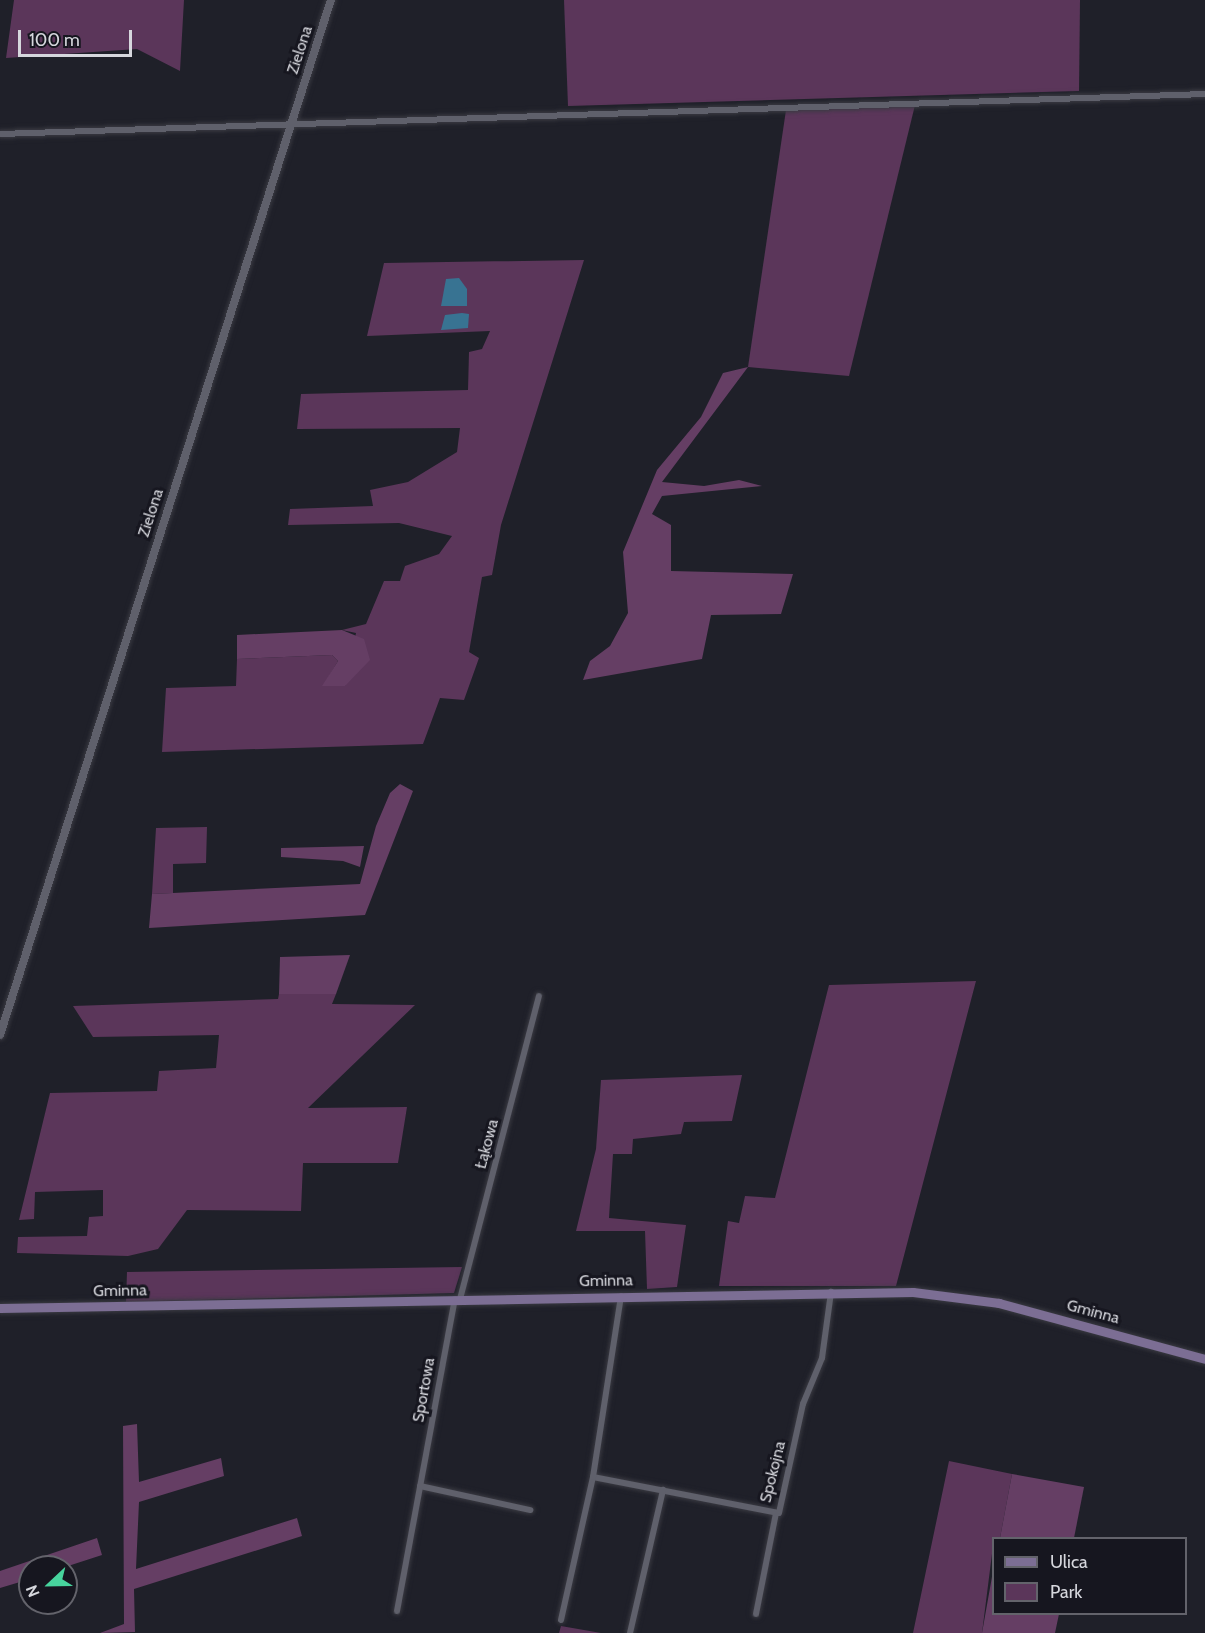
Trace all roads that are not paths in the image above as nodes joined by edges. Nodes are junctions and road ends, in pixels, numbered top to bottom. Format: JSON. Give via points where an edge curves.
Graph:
{"nodes":[{"id":1,"x":330,"y":0,"type":"edge"},
{"id":2,"x":1205,"y":94,"type":"edge"},
{"id":3,"x":291,"y":122,"type":"junction"},
{"id":4,"x":0,"y":134,"type":"edge"},
{"id":5,"x":539,"y":996,"type":"dead end"},
{"id":6,"x":0,"y":1035,"type":"edge"},
{"id":7,"x":831,"y":1291,"type":"junction"},
{"id":8,"x":621,"y":1296,"type":"junction"},
{"id":9,"x":458,"y":1299,"type":"junction"},
{"id":10,"x":0,"y":1308,"type":"edge"},
{"id":11,"x":1205,"y":1359,"type":"edge"},
{"id":12,"x":592,"y":1477,"type":"junction"},
{"id":13,"x":420,"y":1486,"type":"junction"},
{"id":14,"x":663,"y":1490,"type":"junction"},
{"id":15,"x":530,"y":1510,"type":"dead end"},
{"id":16,"x":776,"y":1513,"type":"junction"},
{"id":17,"x":397,"y":1611,"type":"dead end"},
{"id":18,"x":756,"y":1614,"type":"dead end"},
{"id":19,"x":561,"y":1620,"type":"dead end"},
{"id":20,"x":630,"y":1633,"type":"edge"}],
"edges":[{"from":1,"to":3,"type":"street","name":"Zielona"},
{"from":2,"to":3,"type":"street"},
{"from":3,"to":4,"type":"street"},
{"from":3,"to":6,"type":"street","name":"Zielona"},
{"from":5,"to":9,"type":"street","name":"Łąkowa"},
{"from":7,"to":8,"type":"main road","name":"Gminna"},
{"from":7,"to":11,"type":"main road","name":"Gminna","via":[[913,1292],[999,1304]]},
{"from":7,"to":16,"type":"street","name":"Spokojna","via":[[822,1358],[803,1404]]},
{"from":8,"to":9,"type":"main road","name":"Gminna"},
{"from":8,"to":12,"type":"street"},
{"from":9,"to":10,"type":"main road","name":"Gminna"},
{"from":9,"to":13,"type":"street","name":"Sportowa"},
{"from":12,"to":14,"type":"street","name":"Spokojna"},
{"from":12,"to":19,"type":"street"},
{"from":13,"to":15,"type":"street"},
{"from":13,"to":17,"type":"street","name":"Sportowa"},
{"from":14,"to":16,"type":"street","name":"Spokojna"},
{"from":14,"to":20,"type":"street"},
{"from":16,"to":18,"type":"street"}]}
